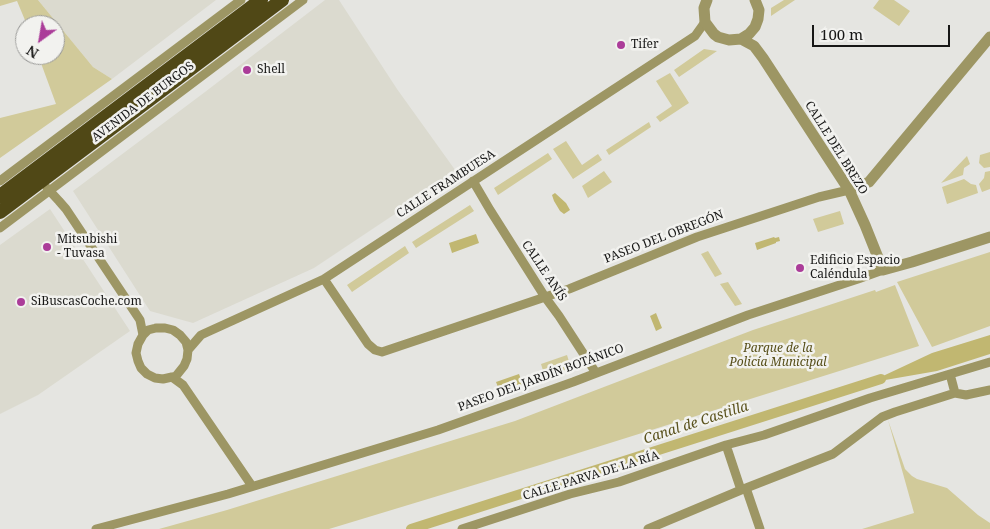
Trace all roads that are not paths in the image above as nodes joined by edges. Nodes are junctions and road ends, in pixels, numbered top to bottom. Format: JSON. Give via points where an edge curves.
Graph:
{"nodes":[{"id":1,"x":241,"y":0,"type":"edge"},
{"id":2,"x":249,"y":0,"type":"edge"},
{"id":3,"x":261,"y":0,"type":"edge"},
{"id":4,"x":282,"y":0,"type":"edge"},
{"id":5,"x":303,"y":0,"type":"edge"},
{"id":6,"x":707,"y":0,"type":"edge"},
{"id":7,"x":758,"y":2,"type":"edge"},
{"id":8,"x":705,"y":22,"type":"junction"},
{"id":9,"x":223,"y":29,"type":"junction"},
{"id":10,"x":753,"y":29,"type":"junction"},
{"id":11,"x":714,"y":34,"type":"junction"},
{"id":12,"x":695,"y":36,"type":"junction"},
{"id":13,"x":990,"y":37,"type":"edge"},
{"id":14,"x":741,"y":38,"type":"junction"},
{"id":15,"x":754,"y":46,"type":"junction"},
{"id":16,"x":184,"y":58,"type":"junction"},
{"id":17,"x":130,"y":84,"type":"junction"},
{"id":18,"x":171,"y":100,"type":"junction"},
{"id":19,"x":124,"y":118,"type":"junction"},
{"id":20,"x":41,"y":150,"type":"junction"},
{"id":21,"x":0,"y":181,"type":"edge"},
{"id":22,"x":42,"y":181,"type":"junction"},
{"id":23,"x":473,"y":181,"type":"junction"},
{"id":24,"x":849,"y":190,"type":"junction"},
{"id":25,"x":0,"y":196,"type":"edge"},
{"id":26,"x":0,"y":212,"type":"edge"},
{"id":27,"x":0,"y":228,"type":"edge"},
{"id":28,"x":990,"y":236,"type":"edge"},
{"id":29,"x":883,"y":270,"type":"junction"},
{"id":30,"x":324,"y":279,"type":"junction"},
{"id":31,"x":545,"y":297,"type":"junction"},
{"id":32,"x":140,"y":320,"type":"junction"},
{"id":33,"x":156,"y":328,"type":"junction"},
{"id":34,"x":143,"y":335,"type":"junction"},
{"id":35,"x":180,"y":335,"type":"junction"},
{"id":36,"x":201,"y":335,"type":"junction"},
{"id":37,"x":188,"y":350,"type":"junction"},
{"id":38,"x":990,"y":362,"type":"edge"},
{"id":39,"x":180,"y":371,"type":"junction"},
{"id":40,"x":596,"y":373,"type":"junction"},
{"id":41,"x":950,"y":374,"type":"junction"},
{"id":42,"x":172,"y":377,"type":"junction"},
{"id":43,"x":183,"y":385,"type":"junction"},
{"id":44,"x":990,"y":390,"type":"edge"},
{"id":45,"x":955,"y":394,"type":"junction"},
{"id":46,"x":726,"y":445,"type":"junction"},
{"id":47,"x":252,"y":486,"type":"junction"},
{"id":48,"x":743,"y":489,"type":"junction"},
{"id":49,"x":96,"y":529,"type":"edge"},
{"id":50,"x":462,"y":529,"type":"edge"},
{"id":51,"x":648,"y":529,"type":"edge"},
{"id":52,"x":760,"y":529,"type":"edge"}],
"edges":[{"from":1,"to":17,"type":"street","name":"AVENIDA DE BURGOS"},
{"from":2,"to":9,"type":"street"},
{"from":3,"to":9,"type":"highway","name":"AVENIDA DE BURGOS"},
{"from":4,"to":19,"type":"highway","name":"AVENIDA DE BURGOS"},
{"from":5,"to":18,"type":"street","name":"AVENIDA DE BURGOS"},
{"from":6,"to":8,"type":"street"},
{"from":7,"to":10,"type":"street","via":[[758,19]]},
{"from":8,"to":11,"type":"street"},
{"from":8,"to":12,"type":"street","name":"CALLE FRAMBUESA"},
{"from":9,"to":16,"type":"highway","name":"AVENIDA DE BURGOS"},
{"from":10,"to":14,"type":"street"},
{"from":10,"to":15,"type":"street"},
{"from":11,"to":12,"type":"street","name":"CALLE FRAMBUESA"},
{"from":11,"to":14,"type":"street","via":[[724,39]]},
{"from":12,"to":23,"type":"street","name":"CALLE FRAMBUESA"},
{"from":13,"to":24,"type":"street","name":"PASEO DEL OBREGÓN","via":[[869,182]]},
{"from":14,"to":15,"type":"street","name":"CALLE DEL BREZO"},
{"from":15,"to":24,"type":"street","name":"CALLE DEL BREZO"},
{"from":16,"to":17,"type":"street"},
{"from":16,"to":22,"type":"highway","name":"AVENIDA DE BURGOS"},
{"from":17,"to":20,"type":"street","name":"AVENIDA DE BURGOS"},
{"from":18,"to":19,"type":"street"},
{"from":18,"to":22,"type":"street","name":"AVENIDA DE BURGOS"},
{"from":19,"to":22,"type":"highway","name":"AVENIDA DE BURGOS"},
{"from":20,"to":21,"type":"street","name":"AVENIDA DE BURGOS"},
{"from":20,"to":22,"type":"street","via":[[30,165]]},
{"from":22,"to":25,"type":"highway","name":"AVENIDA DE BURGOS"},
{"from":22,"to":26,"type":"highway","name":"AVENIDA DE BURGOS"},
{"from":22,"to":27,"type":"street","name":"AVENIDA DE BURGOS"},
{"from":22,"to":32,"type":"street","via":[[66,209]]},
{"from":23,"to":30,"type":"street","name":"CALLE FRAMBUESA"},
{"from":23,"to":31,"type":"street","name":"CALLE ANÍS"},
{"from":24,"to":29,"type":"street","name":"CALLE DEL BREZO"},
{"from":24,"to":31,"type":"street","name":"PASEO DEL OBREGÓN","via":[[697,237]]},
{"from":28,"to":29,"type":"street","name":"PASEO DEL JARDÍN BOTÁNICO"},
{"from":29,"to":40,"type":"street","name":"PASEO DEL JARDÍN BOTÁNICO","via":[[748,315]]},
{"from":30,"to":31,"type":"street","name":"PASEO DEL OBREGÓN","via":[[368,344],[382,352]]},
{"from":30,"to":36,"type":"street","name":"CALLE FRAMBUESA"},
{"from":31,"to":40,"type":"street","name":"CALLE ANÍS"},
{"from":32,"to":33,"type":"street"},
{"from":32,"to":34,"type":"street"},
{"from":33,"to":34,"type":"street"},
{"from":33,"to":35,"type":"street","via":[[173,330]]},
{"from":34,"to":42,"type":"street","via":[[136,352],[141,368],[155,378]]},
{"from":35,"to":36,"type":"street","name":"CALLE FRAMBUESA"},
{"from":35,"to":37,"type":"street"},
{"from":36,"to":37,"type":"street","name":"CALLE FRAMBUESA"},
{"from":37,"to":39,"type":"street"},
{"from":38,"to":41,"type":"street","name":"CALLE PARVA DE LA RÍA"},
{"from":39,"to":42,"type":"street"},
{"from":39,"to":43,"type":"street"},
{"from":40,"to":47,"type":"street","name":"PASEO DEL JARDÍN BOTÁNICO","via":[[438,430]]},
{"from":41,"to":45,"type":"street"},
{"from":41,"to":46,"type":"street","name":"CALLE PARVA DE LA RÍA"},
{"from":42,"to":43,"type":"street"},
{"from":43,"to":47,"type":"street"},
{"from":44,"to":45,"type":"street"},
{"from":45,"to":48,"type":"street","via":[[882,417],[833,454]]},
{"from":46,"to":48,"type":"street"},
{"from":46,"to":50,"type":"street","name":"CALLE PARVA DE LA RÍA","via":[[619,482],[570,494]]},
{"from":47,"to":49,"type":"street","name":"PASEO DEL JARDÍN BOTÁNICO"},
{"from":48,"to":51,"type":"street"},
{"from":48,"to":52,"type":"street"}]}
